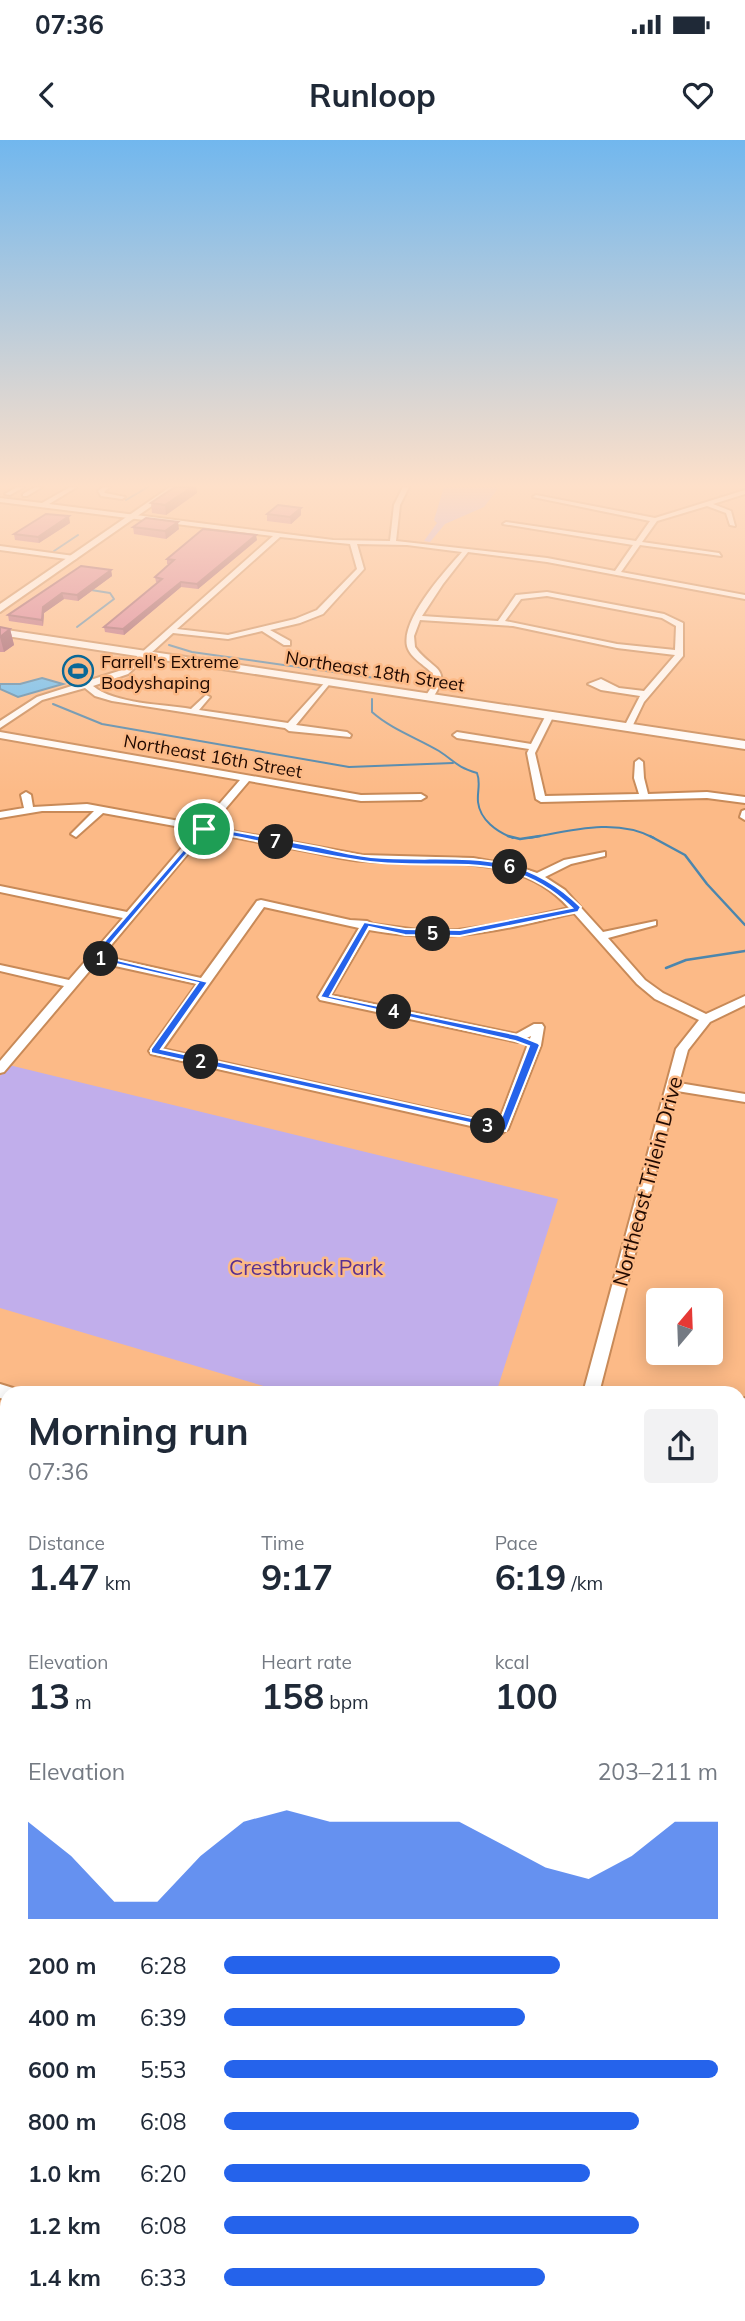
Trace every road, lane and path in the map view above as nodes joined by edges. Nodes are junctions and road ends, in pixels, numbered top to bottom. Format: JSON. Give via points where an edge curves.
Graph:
{"nodes":[{"id":1,"x":18,"y":589,"type":"edge"},
{"id":2,"x":26,"y":589,"type":"edge"},
{"id":3,"x":220,"y":589,"type":"edge"},
{"id":4,"x":343,"y":589,"type":"edge"},
{"id":5,"x":436,"y":589,"type":"edge"},
{"id":6,"x":701,"y":589,"type":"edge"},
{"id":7,"x":745,"y":597,"type":"edge"},
{"id":8,"x":0,"y":600,"type":"edge"},
{"id":9,"x":0,"y":609,"type":"edge"},
{"id":10,"x":418,"y":618,"type":"junction"},
{"id":11,"x":500,"y":622,"type":"junction"},
{"id":12,"x":265,"y":630,"type":"junction"},
{"id":13,"x":172,"y":631,"type":"junction"},
{"id":14,"x":0,"y":632,"type":"edge"},
{"id":15,"x":287,"y":643,"type":"dead end"},
{"id":16,"x":679,"y":653,"type":"junction"},
{"id":17,"x":146,"y":654,"type":"junction"},
{"id":18,"x":328,"y":681,"type":"junction"},
{"id":19,"x":89,"y":687,"type":"junction"},
{"id":20,"x":615,"y":688,"type":"dead end"},
{"id":21,"x":647,"y":694,"type":"junction"},
{"id":22,"x":206,"y":697,"type":"dead end"},
{"id":23,"x":429,"y":697,"type":"junction"},
{"id":24,"x":192,"y":712,"type":"junction"},
{"id":25,"x":550,"y":715,"type":"junction"},
{"id":26,"x":0,"y":725,"type":"edge"},
{"id":27,"x":289,"y":728,"type":"junction"},
{"id":28,"x":633,"y":728,"type":"junction"},
{"id":29,"x":0,"y":735,"type":"edge"},
{"id":30,"x":348,"y":735,"type":"dead end"},
{"id":31,"x":457,"y":735,"type":"dead end"},
{"id":32,"x":745,"y":745,"type":"edge"},
{"id":33,"x":532,"y":747,"type":"junction"},
{"id":34,"x":639,"y":762,"type":"dead end"},
{"id":35,"x":246,"y":779,"type":"junction"},
{"id":36,"x":26,"y":795,"type":"dead end"},
{"id":37,"x":644,"y":795,"type":"junction"},
{"id":38,"x":421,"y":796,"type":"dead end"},
{"id":39,"x":745,"y":800,"type":"edge"},
{"id":40,"x":29,"y":809,"type":"junction"},
{"id":41,"x":101,"y":810,"type":"junction"},
{"id":42,"x":0,"y":815,"type":"edge"},
{"id":43,"x":204,"y":829,"type":"junction"},
{"id":44,"x":76,"y":834,"type":"dead end"},
{"id":45,"x":601,"y":854,"type":"dead end"},
{"id":46,"x":538,"y":877,"type":"junction"},
{"id":47,"x":0,"y":889,"type":"edge"},
{"id":48,"x":578,"y":909,"type":"junction"},
{"id":49,"x":130,"y":916,"type":"junction"},
{"id":50,"x":652,"y":923,"type":"dead end"},
{"id":51,"x":367,"y":924,"type":"junction"},
{"id":52,"x":602,"y":936,"type":"junction"},
{"id":53,"x":98,"y":954,"type":"junction"},
{"id":54,"x":0,"y":968,"type":"edge"},
{"id":55,"x":207,"y":977,"type":"junction"},
{"id":56,"x":72,"y":984,"type":"junction"},
{"id":57,"x":745,"y":1000,"type":"edge"},
{"id":58,"x":706,"y":1019,"type":"junction"},
{"id":59,"x":518,"y":1038,"type":"junction"},
{"id":60,"x":535,"y":1045,"type":"junction"},
{"id":61,"x":0,"y":1069,"type":"edge"},
{"id":62,"x":672,"y":1086,"type":"junction"},
{"id":63,"x":745,"y":1098,"type":"edge"},
{"id":64,"x":593,"y":1386,"type":"edge"}],
"edges":[{"from":1,"to":8,"type":"main road"},
{"from":2,"to":9,"type":"main road"},
{"from":3,"to":13,"type":"street"},
{"from":4,"to":12,"type":"street","via":[[313,615]]},
{"from":5,"to":10,"type":"street"},
{"from":6,"to":7,"type":"street"},
{"from":10,"to":11,"type":"street"},
{"from":10,"to":23,"type":"street","via":[[411,647],[439,678]]},
{"from":11,"to":16,"type":"street","via":[[617,646]]},
{"from":11,"to":16,"type":"street","via":[[515,600],[528,594],[547,594],[670,618],[680,625]]},
{"from":12,"to":13,"type":"street","via":[[228,637]]},
{"from":12,"to":15,"type":"street"},
{"from":13,"to":17,"type":"street"},
{"from":14,"to":17,"type":"main road","name":"Northeast 18th Street"},
{"from":16,"to":21,"type":"street"},
{"from":17,"to":18,"type":"main road","name":"Northeast 18th Street"},
{"from":17,"to":19,"type":"street","via":[[125,672]]},
{"from":18,"to":23,"type":"main road","name":"Northeast 18th Street"},
{"from":18,"to":27,"type":"street"},
{"from":19,"to":24,"type":"street","via":[[112,699]]},
{"from":19,"to":26,"type":"street","via":[[38,699]]},
{"from":20,"to":21,"type":"street"},
{"from":21,"to":28,"type":"street","via":[[647,706]]},
{"from":22,"to":24,"type":"street"},
{"from":23,"to":25,"type":"main road","name":"Northeast 18th Street"},
{"from":24,"to":27,"type":"street"},
{"from":25,"to":28,"type":"main road","name":"Northeast 18th Street"},
{"from":25,"to":33,"type":"street"},
{"from":27,"to":30,"type":"street"},
{"from":28,"to":32,"type":"main road","name":"Northeast 18th Street"},
{"from":29,"to":35,"type":"street","name":"Northeast 16th Street"},
{"from":31,"to":33,"type":"street"},
{"from":33,"to":37,"type":"street","via":[[530,759],[541,799]]},
{"from":34,"to":37,"type":"street"},
{"from":35,"to":38,"type":"street","name":"Northeast 16th Street","via":[[361,798]]},
{"from":35,"to":43,"type":"street"},
{"from":36,"to":40,"type":"street"},
{"from":37,"to":39,"type":"street"},
{"from":40,"to":41,"type":"street"},
{"from":40,"to":42,"type":"street"},
{"from":41,"to":43,"type":"street"},
{"from":41,"to":44,"type":"street"},
{"from":43,"to":46,"type":"street","via":[[371,859],[489,862]]},
{"from":43,"to":49,"type":"street"},
{"from":45,"to":46,"type":"street","via":[[568,862]]},
{"from":46,"to":48,"type":"street"},
{"from":47,"to":49,"type":"street"},
{"from":48,"to":51,"type":"street","via":[[460,933],[405,932]]},
{"from":48,"to":52,"type":"street"},
{"from":49,"to":53,"type":"street"},
{"from":50,"to":52,"type":"street"},
{"from":51,"to":55,"type":"street","via":[[261,903]]},
{"from":51,"to":59,"type":"street","via":[[324,997]]},
{"from":52,"to":58,"type":"street","via":[[641,982]]},
{"from":53,"to":55,"type":"street"},
{"from":53,"to":56,"type":"street"},
{"from":54,"to":56,"type":"street"},
{"from":55,"to":60,"type":"street","via":[[155,1051],[502,1129]]},
{"from":56,"to":61,"type":"street"},
{"from":57,"to":58,"type":"street","name":"Northeast Trilein Drive"},
{"from":58,"to":62,"type":"street","name":"Northeast Trilein Drive","via":[[682,1049]]},
{"from":59,"to":60,"type":"street"},
{"from":59,"to":60,"type":"street","via":[[538,1027]]},
{"from":62,"to":63,"type":"street"},
{"from":62,"to":64,"type":"street","name":"Northeast Trilein Drive"}]}
